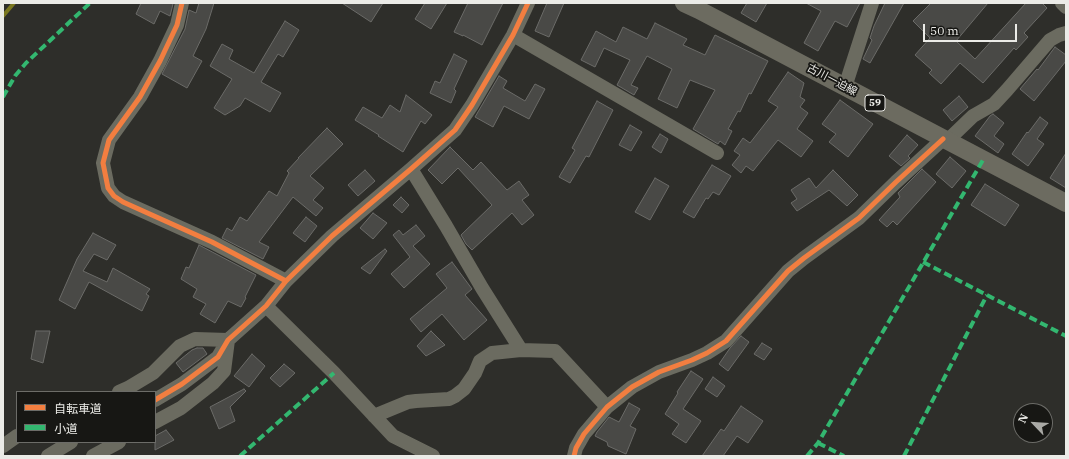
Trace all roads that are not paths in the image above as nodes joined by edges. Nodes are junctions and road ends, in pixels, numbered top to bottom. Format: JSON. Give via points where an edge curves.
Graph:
{"nodes":[{"id":1,"x":182,"y":3,"type":"edge"},
{"id":2,"x":528,"y":3,"type":"edge"},
{"id":3,"x":684,"y":3,"type":"edge"},
{"id":4,"x":872,"y":3,"type":"edge"},
{"id":5,"x":1062,"y":3,"type":"edge"},
{"id":6,"x":1066,"y":7,"type":"edge"},
{"id":7,"x":1066,"y":33,"type":"edge"},
{"id":8,"x":513,"y":35,"type":"junction"},
{"id":9,"x":845,"y":87,"type":"junction"},
{"id":10,"x":945,"y":140,"type":"junction"},
{"id":11,"x":717,"y":153,"type":"dead end"},
{"id":12,"x":411,"y":169,"type":"junction"},
{"id":13,"x":1066,"y":203,"type":"edge"},
{"id":14,"x":286,"y":281,"type":"junction"},
{"id":15,"x":266,"y":306,"type":"junction"},
{"id":16,"x":228,"y":340,"type":"junction"},
{"id":17,"x":521,"y":350,"type":"junction"},
{"id":18,"x":121,"y":391,"type":"edge"},
{"id":19,"x":156,"y":399,"type":"edge"},
{"id":20,"x":607,"y":407,"type":"junction"},
{"id":21,"x":374,"y":416,"type":"junction"},
{"id":22,"x":156,"y":421,"type":"edge"},
{"id":23,"x":16,"y":437,"type":"edge"},
{"id":24,"x":69,"y":443,"type":"edge"},
{"id":25,"x":116,"y":443,"type":"edge"},
{"id":26,"x":3,"y":446,"type":"edge"},
{"id":27,"x":48,"y":456,"type":"edge"},
{"id":28,"x":93,"y":456,"type":"edge"},
{"id":29,"x":433,"y":456,"type":"edge"},
{"id":30,"x":574,"y":456,"type":"edge"}],
"edges":[{"from":1,"to":14,"type":"street","via":[[177,25],[160,60],[140,97],[109,140],[104,163],[108,188],[123,202],[212,242]]},
{"from":2,"to":8,"type":"street"},
{"from":3,"to":9,"type":"main road","name":"古川一迫線","number":"59"},
{"from":4,"to":9,"type":"street"},
{"from":5,"to":6,"type":"street"},
{"from":7,"to":10,"type":"street","via":[[1050,40],[994,104],[973,116]]},
{"from":8,"to":11,"type":"street"},
{"from":8,"to":12,"type":"street","via":[[455,130]]},
{"from":9,"to":10,"type":"main road","name":"古川一迫線","number":"59"},
{"from":10,"to":13,"type":"main road","name":"古川一迫線","number":"59"},
{"from":10,"to":20,"type":"street","via":[[859,218],[788,271],[726,342],[632,387]]},
{"from":12,"to":14,"type":"street","via":[[332,236]]},
{"from":12,"to":17,"type":"street"},
{"from":14,"to":15,"type":"street"},
{"from":15,"to":16,"type":"street"},
{"from":15,"to":21,"type":"street"},
{"from":16,"to":18,"type":"street","via":[[195,339],[180,346],[153,373]]},
{"from":16,"to":19,"type":"street","via":[[218,357]]},
{"from":16,"to":22,"type":"street","via":[[224,371],[181,408]]},
{"from":17,"to":20,"type":"street","via":[[555,351]]},
{"from":17,"to":21,"type":"street","via":[[492,353],[480,361],[464,389],[449,399],[408,402]]},
{"from":20,"to":30,"type":"street","via":[[584,434]]},
{"from":21,"to":29,"type":"street","via":[[393,436]]},
{"from":23,"to":26,"type":"street"},
{"from":24,"to":27,"type":"street"},
{"from":25,"to":28,"type":"street"}]}
